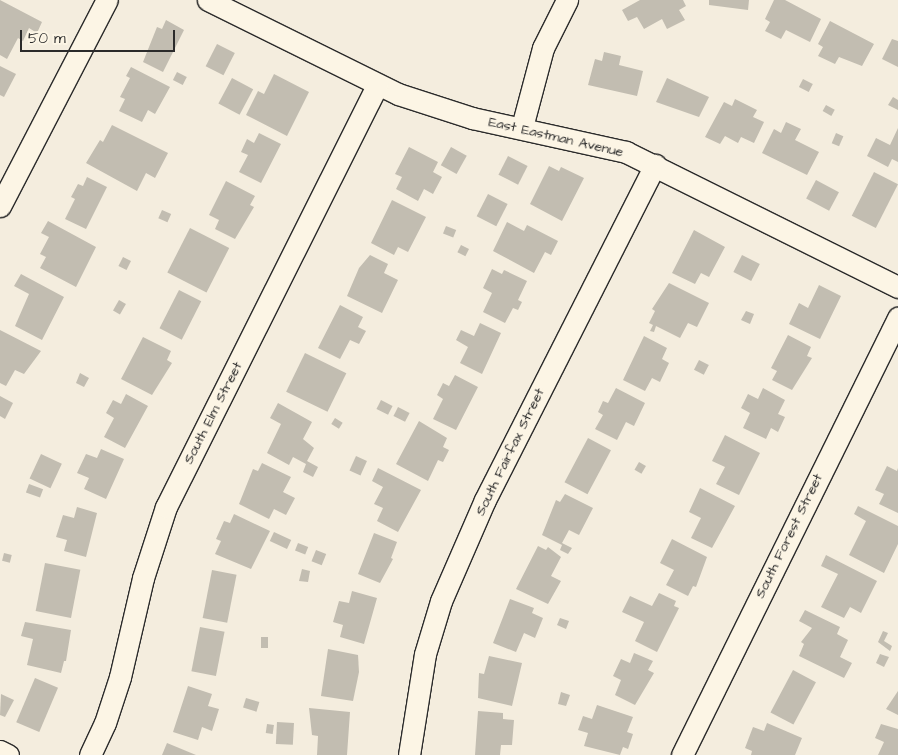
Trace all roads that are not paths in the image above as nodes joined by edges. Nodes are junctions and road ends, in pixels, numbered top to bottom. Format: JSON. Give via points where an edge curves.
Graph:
{"nodes":[{"id":1,"x":106,"y":0,"type":"edge"},
{"id":2,"x":208,"y":0,"type":"edge"},
{"id":3,"x":567,"y":0,"type":"edge"},
{"id":4,"x":377,"y":85,"type":"junction"},
{"id":5,"x":522,"y":127,"type":"junction"},
{"id":6,"x":655,"y":165,"type":"junction"},
{"id":7,"x":0,"y":206,"type":"edge"},
{"id":8,"x":898,"y":288,"type":"edge"},
{"id":9,"x":898,"y":317,"type":"edge"},
{"id":10,"x":0,"y":751,"type":"edge"},
{"id":11,"x":8,"y":755,"type":"edge"},
{"id":12,"x":90,"y":755,"type":"edge"},
{"id":13,"x":409,"y":755,"type":"edge"},
{"id":14,"x":682,"y":755,"type":"edge"}],
"edges":[{"from":1,"to":7,"type":"street"},
{"from":2,"to":4,"type":"street","name":"East Eastman Avenue"},
{"from":3,"to":5,"type":"street","via":[[543,48]]},
{"from":4,"to":5,"type":"street","name":"East Eastman Avenue","via":[[472,118]]},
{"from":4,"to":12,"type":"street","name":"South Elm Street","via":[[166,507],[143,578],[120,677],[105,723]]},
{"from":5,"to":6,"type":"street","name":"East Eastman Avenue","via":[[626,152]]},
{"from":6,"to":8,"type":"street","name":"East Eastman Avenue"},
{"from":6,"to":13,"type":"street","name":"South Fairfax Street","via":[[485,500],[441,601],[425,654]]},
{"from":9,"to":14,"type":"street","name":"South Forest Street"},
{"from":10,"to":11,"type":"street"}]}
